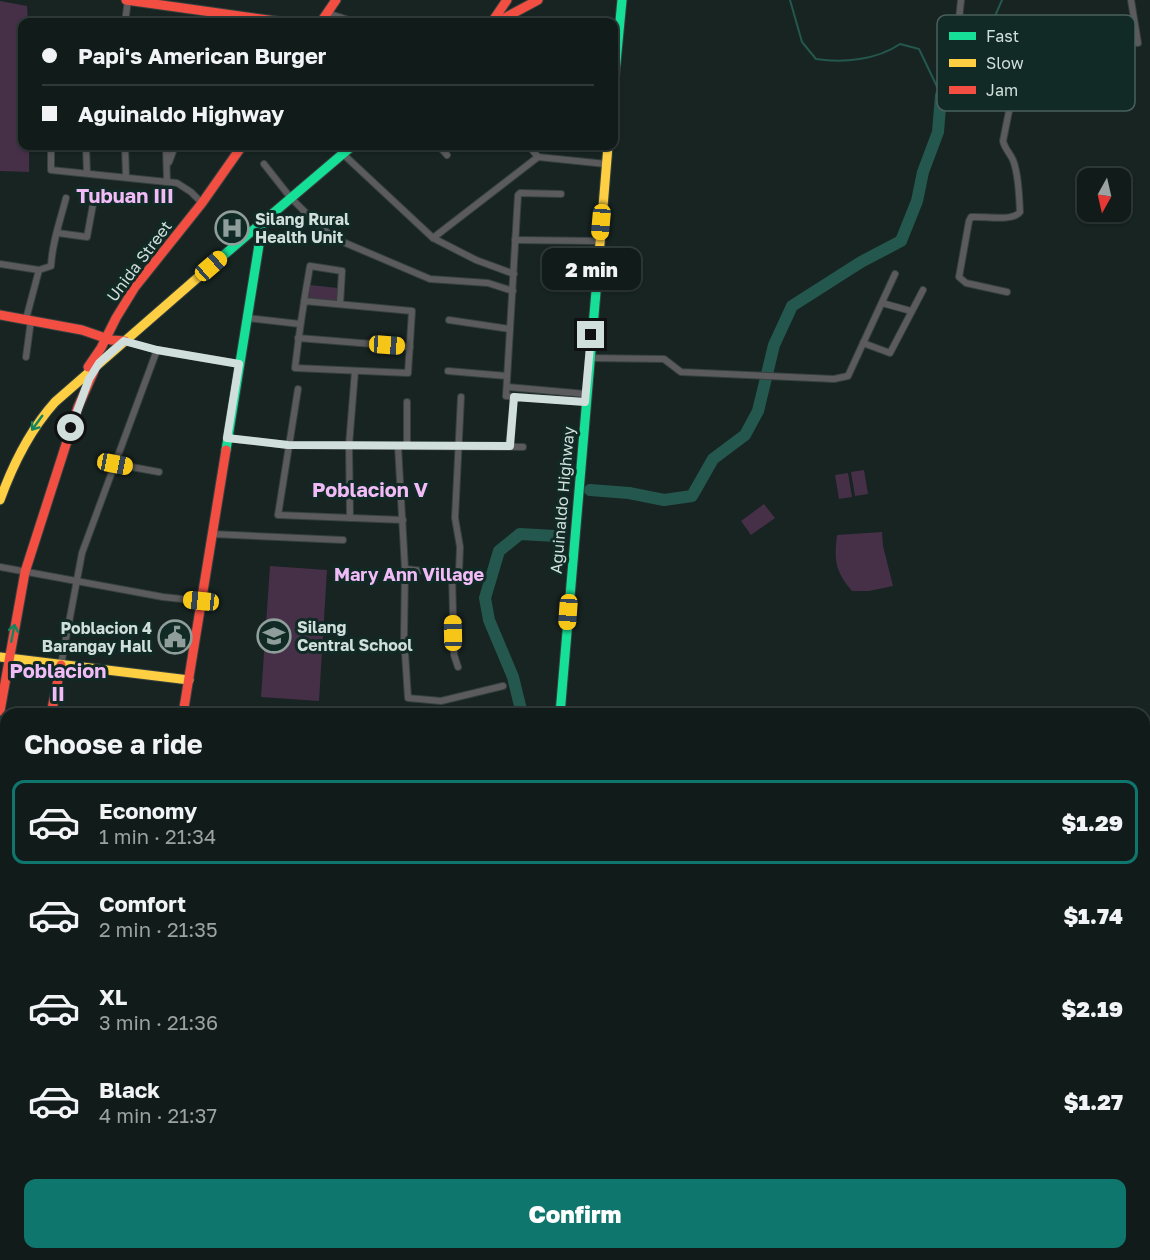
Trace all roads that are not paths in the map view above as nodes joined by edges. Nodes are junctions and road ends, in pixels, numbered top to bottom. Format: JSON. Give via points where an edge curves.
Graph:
{"nodes":[{"id":1,"x":127,"y":0,"type":"edge"},
{"id":2,"x":336,"y":0,"type":"edge"},
{"id":3,"x":507,"y":0,"type":"edge"},
{"id":4,"x":538,"y":0,"type":"edge"},
{"id":5,"x":622,"y":0,"type":"edge"},
{"id":6,"x":961,"y":0,"type":"edge"},
{"id":7,"x":1131,"y":0,"type":"edge"},
{"id":8,"x":151,"y":2,"type":"edge"},
{"id":9,"x":327,"y":13,"type":"junction"},
{"id":10,"x":958,"y":15,"type":"edge"},
{"id":11,"x":1133,"y":15,"type":"edge"},
{"id":12,"x":125,"y":18,"type":"edge"},
{"id":13,"x":257,"y":18,"type":"edge"},
{"id":14,"x":324,"y":18,"type":"edge"},
{"id":15,"x":343,"y":18,"type":"edge"},
{"id":16,"x":497,"y":18,"type":"edge"},
{"id":17,"x":503,"y":18,"type":"edge"},
{"id":18,"x":1135,"y":25,"type":"edge"},
{"id":19,"x":618,"y":42,"type":"edge"},
{"id":20,"x":1138,"y":43,"type":"dead end"},
{"id":21,"x":1009,"y":111,"type":"edge"},
{"id":22,"x":51,"y":150,"type":"edge"},
{"id":23,"x":86,"y":150,"type":"edge"},
{"id":24,"x":125,"y":150,"type":"edge"},
{"id":25,"x":166,"y":150,"type":"edge"},
{"id":26,"x":173,"y":150,"type":"edge"},
{"id":27,"x":239,"y":150,"type":"edge"},
{"id":28,"x":346,"y":150,"type":"edge"},
{"id":29,"x":443,"y":150,"type":"edge"},
{"id":30,"x":532,"y":150,"type":"edge"},
{"id":31,"x":608,"y":150,"type":"edge"},
{"id":32,"x":342,"y":153,"type":"junction"},
{"id":33,"x":447,"y":155,"type":"dead end"},
{"id":34,"x":538,"y":157,"type":"junction"},
{"id":35,"x":264,"y":164,"type":"dead end"},
{"id":36,"x":606,"y":164,"type":"junction"},
{"id":37,"x":167,"y":166,"type":"junction"},
{"id":38,"x":87,"y":173,"type":"junction"},
{"id":39,"x":126,"y":177,"type":"junction"},
{"id":40,"x":167,"y":182,"type":"junction"},
{"id":41,"x":561,"y":194,"type":"dead end"},
{"id":42,"x":290,"y":197,"type":"junction"},
{"id":43,"x":66,"y":198,"type":"dead end"},
{"id":44,"x":94,"y":199,"type":"dead end"},
{"id":45,"x":202,"y":203,"type":"junction"},
{"id":46,"x":263,"y":220,"type":"junction"},
{"id":47,"x":58,"y":233,"type":"junction"},
{"id":48,"x":433,"y":238,"type":"junction"},
{"id":49,"x":515,"y":240,"type":"junction"},
{"id":50,"x":599,"y":242,"type":"junction"},
{"id":51,"x":0,"y":264,"type":"edge"},
{"id":52,"x":39,"y":270,"type":"junction"},
{"id":53,"x":514,"y":274,"type":"junction"},
{"id":54,"x":895,"y":274,"type":"dead end"},
{"id":55,"x":923,"y":290,"type":"dead end"},
{"id":56,"x":513,"y":291,"type":"junction"},
{"id":57,"x":1007,"y":292,"type":"dead end"},
{"id":58,"x":304,"y":301,"type":"junction"},
{"id":59,"x":882,"y":303,"type":"junction"},
{"id":60,"x":340,"y":304,"type":"junction"},
{"id":61,"x":911,"y":311,"type":"junction"},
{"id":62,"x":0,"y":315,"type":"edge"},
{"id":63,"x":247,"y":318,"type":"junction"},
{"id":64,"x":28,"y":320,"type":"junction"},
{"id":65,"x":449,"y":320,"type":"dead end"},
{"id":66,"x":300,"y":324,"type":"junction"},
{"id":67,"x":510,"y":329,"type":"junction"},
{"id":68,"x":298,"y":338,"type":"junction"},
{"id":69,"x":106,"y":341,"type":"junction"},
{"id":70,"x":124,"y":341,"type":"junction"},
{"id":71,"x":863,"y":343,"type":"junction"},
{"id":72,"x":410,"y":346,"type":"junction"},
{"id":73,"x":157,"y":350,"type":"junction"},
{"id":74,"x":113,"y":351,"type":"junction"},
{"id":75,"x":26,"y":357,"type":"dead end"},
{"id":76,"x":589,"y":358,"type":"junction"},
{"id":77,"x":99,"y":363,"type":"junction"},
{"id":78,"x":239,"y":364,"type":"junction"},
{"id":79,"x":355,"y":371,"type":"junction"},
{"id":80,"x":448,"y":371,"type":"dead end"},
{"id":81,"x":507,"y":376,"type":"junction"},
{"id":82,"x":78,"y":381,"type":"junction"},
{"id":83,"x":507,"y":387,"type":"junction"},
{"id":84,"x":298,"y":389,"type":"dead end"},
{"id":85,"x":461,"y":397,"type":"dead end"},
{"id":86,"x":514,"y":397,"type":"junction"},
{"id":87,"x":586,"y":398,"type":"junction"},
{"id":88,"x":407,"y":402,"type":"dead end"},
{"id":89,"x":227,"y":438,"type":"junction"},
{"id":90,"x":288,"y":445,"type":"junction"},
{"id":91,"x":350,"y":445,"type":"junction"},
{"id":92,"x":398,"y":446,"type":"junction"},
{"id":93,"x":406,"y":446,"type":"junction"},
{"id":94,"x":459,"y":446,"type":"junction"},
{"id":95,"x":510,"y":446,"type":"junction"},
{"id":96,"x":523,"y":447,"type":"dead end"},
{"id":97,"x":115,"y":464,"type":"junction"},
{"id":98,"x":159,"y":472,"type":"dead end"},
{"id":99,"x":0,"y":500,"type":"edge"},
{"id":100,"x":350,"y":518,"type":"junction"},
{"id":101,"x":403,"y":520,"type":"junction"},
{"id":102,"x":212,"y":534,"type":"junction"},
{"id":103,"x":343,"y":540,"type":"dead end"},
{"id":104,"x":0,"y":567,"type":"edge"},
{"id":105,"x":405,"y":569,"type":"junction"},
{"id":106,"x":25,"y":572,"type":"junction"},
{"id":107,"x":452,"y":574,"type":"junction"},
{"id":108,"x":76,"y":582,"type":"junction"},
{"id":109,"x":201,"y":601,"type":"junction"},
{"id":110,"x":4,"y":657,"type":"edge"},
{"id":111,"x":61,"y":665,"type":"junction"},
{"id":112,"x":458,"y":667,"type":"dead end"},
{"id":113,"x":189,"y":680,"type":"junction"},
{"id":114,"x":502,"y":686,"type":"dead end"},
{"id":115,"x":0,"y":708,"type":"edge"},
{"id":116,"x":52,"y":708,"type":"edge"},
{"id":117,"x":184,"y":708,"type":"edge"},
{"id":118,"x":560,"y":708,"type":"edge"}],
"edges":[{"from":1,"to":8,"type":"main road"},
{"from":1,"to":12,"type":"street"},
{"from":2,"to":9,"type":"main road"},
{"from":3,"to":16,"type":"main road"},
{"from":4,"to":17,"type":"main road"},
{"from":5,"to":19,"type":"main road"},
{"from":6,"to":10,"type":"street"},
{"from":7,"to":11,"type":"street"},
{"from":8,"to":13,"type":"main road"},
{"from":9,"to":14,"type":"main road"},
{"from":9,"to":15,"type":"street"},
{"from":18,"to":20,"type":"street"},
{"from":21,"to":57,"type":"street","via":[[1003,141],[1017,172],[1020,212],[1000,219],[972,217],[959,277],[966,283]]},
{"from":22,"to":38,"type":"street","via":[[51,170]]},
{"from":23,"to":38,"type":"street"},
{"from":24,"to":39,"type":"street"},
{"from":25,"to":37,"type":"street"},
{"from":26,"to":37,"type":"street"},
{"from":27,"to":45,"type":"main road","name":"Unida Street"},
{"from":28,"to":32,"type":"main road"},
{"from":29,"to":33,"type":"street"},
{"from":30,"to":34,"type":"street"},
{"from":31,"to":36,"type":"main road","name":"Aguinaldo Highway"},
{"from":32,"to":42,"type":"main road"},
{"from":32,"to":48,"type":"street"},
{"from":34,"to":36,"type":"street"},
{"from":34,"to":48,"type":"street"},
{"from":35,"to":42,"type":"street"},
{"from":36,"to":50,"type":"main road","name":"Aguinaldo Highway"},
{"from":37,"to":40,"type":"street"},
{"from":38,"to":39,"type":"street"},
{"from":39,"to":40,"type":"street"},
{"from":40,"to":45,"type":"street","via":[[184,187]]},
{"from":41,"to":49,"type":"street","via":[[520,193]]},
{"from":42,"to":46,"type":"main road"},
{"from":42,"to":56,"type":"street","via":[[330,235],[422,276]]},
{"from":43,"to":47,"type":"street"},
{"from":44,"to":47,"type":"street","via":[[87,237]]},
{"from":45,"to":69,"type":"main road","name":"Unida Street","via":[[135,287]]},
{"from":46,"to":63,"type":"main road"},
{"from":46,"to":70,"type":"main road"},
{"from":47,"to":52,"type":"street","via":[[51,266]]},
{"from":48,"to":53,"type":"street"},
{"from":49,"to":50,"type":"street"},
{"from":49,"to":53,"type":"street"},
{"from":50,"to":76,"type":"main road","name":"Aguinaldo Highway"},
{"from":51,"to":52,"type":"street"},
{"from":52,"to":64,"type":"street"},
{"from":53,"to":56,"type":"street"},
{"from":54,"to":59,"type":"street"},
{"from":55,"to":61,"type":"street"},
{"from":56,"to":67,"type":"street"},
{"from":58,"to":60,"type":"street"},
{"from":58,"to":60,"type":"street","via":[[310,266],[342,271]]},
{"from":58,"to":66,"type":"street"},
{"from":59,"to":61,"type":"street"},
{"from":59,"to":71,"type":"street"},
{"from":60,"to":72,"type":"street","via":[[412,311]]},
{"from":61,"to":71,"type":"street","via":[[890,353]]},
{"from":62,"to":64,"type":"main road"},
{"from":63,"to":66,"type":"street"},
{"from":63,"to":78,"type":"main road"},
{"from":64,"to":69,"type":"main road","via":[[93,333]]},
{"from":64,"to":75,"type":"street"},
{"from":65,"to":67,"type":"street"},
{"from":66,"to":68,"type":"street"},
{"from":67,"to":81,"type":"street"},
{"from":68,"to":72,"type":"street"},
{"from":68,"to":79,"type":"street","via":[[296,368]]},
{"from":69,"to":70,"type":"main road"},
{"from":69,"to":74,"type":"main road","via":[[115,343]]},
{"from":69,"to":82,"type":"main road","name":"Unida Street"},
{"from":70,"to":73,"type":"street"},
{"from":70,"to":74,"type":"main road"},
{"from":71,"to":76,"type":"street","via":[[848,376],[834,379],[681,372],[664,359]]},
{"from":72,"to":79,"type":"street","via":[[408,373]]},
{"from":73,"to":78,"type":"street"},
{"from":73,"to":97,"type":"street"},
{"from":74,"to":77,"type":"main road"},
{"from":76,"to":87,"type":"main road","name":"Aguinaldo Highway"},
{"from":77,"to":82,"type":"main road"},
{"from":77,"to":106,"type":"main road","via":[[78,407]]},
{"from":78,"to":89,"type":"main road"},
{"from":79,"to":91,"type":"street"},
{"from":80,"to":81,"type":"street"},
{"from":81,"to":83,"type":"street"},
{"from":82,"to":99,"type":"main road","one_way":true,"via":[[28,435]]},
{"from":83,"to":86,"type":"street","via":[[506,396]]},
{"from":83,"to":87,"type":"street"},
{"from":84,"to":90,"type":"street"},
{"from":85,"to":94,"type":"street"},
{"from":86,"to":87,"type":"street"},
{"from":86,"to":95,"type":"street"},
{"from":87,"to":118,"type":"main road","name":"Aguinaldo Highway"},
{"from":88,"to":93,"type":"street"},
{"from":89,"to":90,"type":"street"},
{"from":89,"to":102,"type":"main road"},
{"from":90,"to":91,"type":"street"},
{"from":90,"to":100,"type":"street","via":[[278,515]]},
{"from":91,"to":92,"type":"street"},
{"from":91,"to":100,"type":"street"},
{"from":92,"to":93,"type":"street"},
{"from":92,"to":101,"type":"street"},
{"from":93,"to":94,"type":"street"},
{"from":94,"to":95,"type":"street"},
{"from":94,"to":107,"type":"street","via":[[454,518],[460,564],[459,572]]},
{"from":95,"to":96,"type":"street"},
{"from":97,"to":98,"type":"street"},
{"from":97,"to":108,"type":"street","via":[[82,553]]},
{"from":100,"to":101,"type":"street"},
{"from":101,"to":105,"type":"street"},
{"from":102,"to":103,"type":"street"},
{"from":102,"to":109,"type":"main road"},
{"from":104,"to":106,"type":"street"},
{"from":105,"to":107,"type":"street"},
{"from":105,"to":114,"type":"street","via":[[408,698],[441,701]]},
{"from":106,"to":108,"type":"street"},
{"from":110,"to":106,"type":"main road","one_way":true},
{"from":107,"to":112,"type":"street","via":[[454,655]]},
{"from":108,"to":109,"type":"street"},
{"from":108,"to":111,"type":"street"},
{"from":109,"to":113,"type":"main road"},
{"from":110,"to":111,"type":"main road"},
{"from":110,"to":115,"type":"main road"},
{"from":111,"to":113,"type":"main road"},
{"from":111,"to":116,"type":"main road"},
{"from":113,"to":117,"type":"main road"}]}
